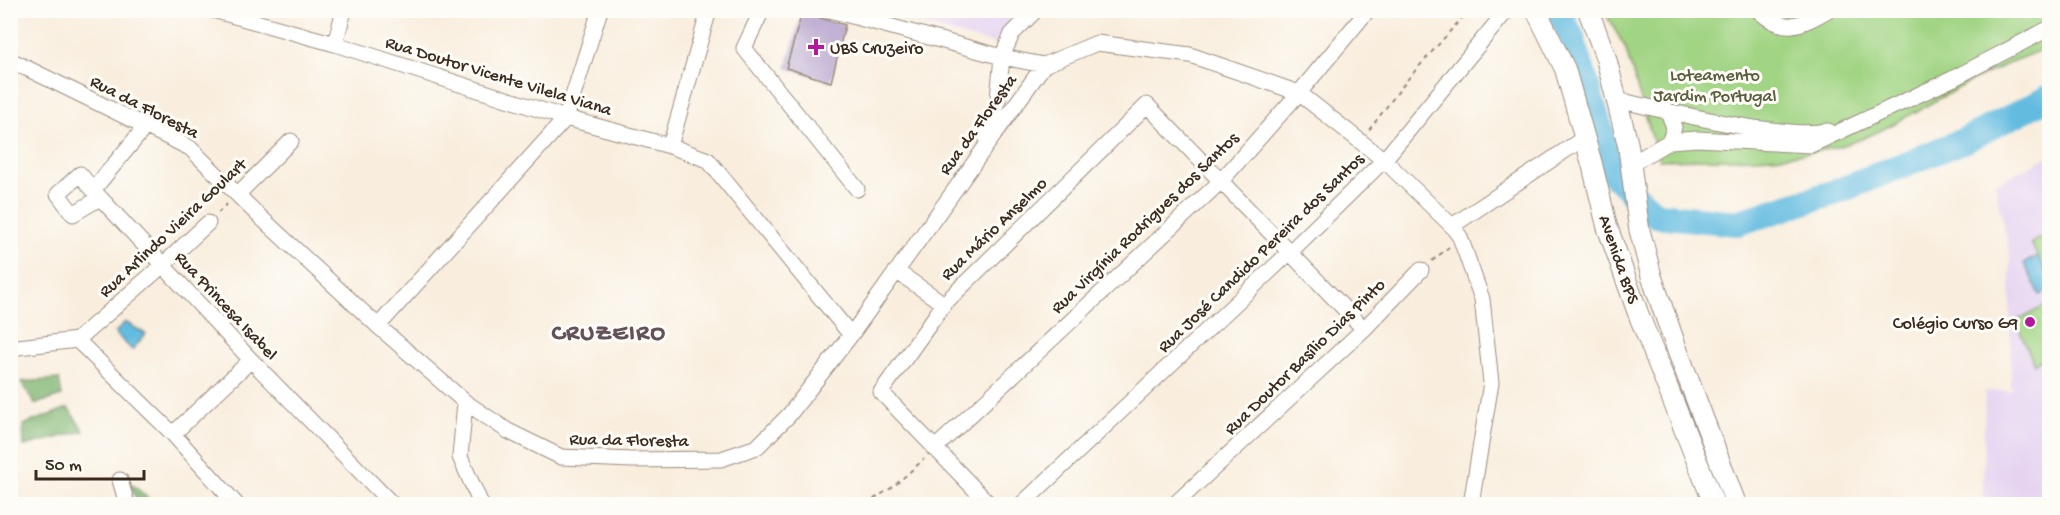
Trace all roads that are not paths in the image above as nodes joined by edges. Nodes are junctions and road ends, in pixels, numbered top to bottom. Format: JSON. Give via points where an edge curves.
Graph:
{"nodes":[{"id":1,"x":213,"y":10,"type":"edge"},
{"id":2,"x":344,"y":10,"type":"edge"},
{"id":3,"x":600,"y":10,"type":"edge"},
{"id":4,"x":709,"y":10,"type":"edge"},
{"id":5,"x":762,"y":10,"type":"edge"},
{"id":6,"x":830,"y":10,"type":"edge"},
{"id":7,"x":1036,"y":10,"type":"edge"},
{"id":8,"x":1368,"y":10,"type":"edge"},
{"id":9,"x":1507,"y":10,"type":"edge"},
{"id":10,"x":1536,"y":10,"type":"edge"},
{"id":11,"x":1588,"y":10,"type":"edge"},
{"id":12,"x":1758,"y":10,"type":"edge"},
{"id":13,"x":1828,"y":10,"type":"edge"},
{"id":14,"x":236,"y":14,"type":"edge"},
{"id":15,"x":2049,"y":28,"type":"edge"},
{"id":16,"x":335,"y":44,"type":"junction"},
{"id":17,"x":1002,"y":57,"type":"junction"},
{"id":18,"x":10,"y":60,"type":"edge"},
{"id":19,"x":1044,"y":66,"type":"junction"},
{"id":20,"x":1299,"y":93,"type":"junction"},
{"id":21,"x":1617,"y":100,"type":"junction"},
{"id":22,"x":1667,"y":110,"type":"junction"},
{"id":23,"x":566,"y":118,"type":"junction"},
{"id":24,"x":146,"y":126,"type":"junction"},
{"id":25,"x":1849,"y":127,"type":"junction"},
{"id":26,"x":1584,"y":138,"type":"junction"},
{"id":27,"x":291,"y":141,"type":"dead end"},
{"id":28,"x":1670,"y":141,"type":"junction"},
{"id":29,"x":670,"y":146,"type":"junction"},
{"id":30,"x":983,"y":149,"type":"junction"},
{"id":31,"x":1384,"y":160,"type":"junction"},
{"id":32,"x":1632,"y":171,"type":"junction"},
{"id":33,"x":1220,"y":182,"type":"junction"},
{"id":34,"x":857,"y":189,"type":"dead end"},
{"id":35,"x":238,"y":194,"type":"junction"},
{"id":36,"x":208,"y":223,"type":"road end"},
{"id":37,"x":1456,"y":231,"type":"junction"},
{"id":38,"x":1289,"y":253,"type":"junction"},
{"id":39,"x":163,"y":265,"type":"junction"},
{"id":40,"x":1421,"y":270,"type":"road end"},
{"id":41,"x":896,"y":271,"type":"junction"},
{"id":42,"x":944,"y":304,"type":"junction"},
{"id":43,"x":378,"y":326,"type":"junction"},
{"id":44,"x":1364,"y":329,"type":"junction"},
{"id":45,"x":851,"y":335,"type":"junction"},
{"id":46,"x":77,"y":340,"type":"junction"},
{"id":47,"x":10,"y":348,"type":"edge"},
{"id":48,"x":251,"y":360,"type":"junction"},
{"id":49,"x":465,"y":402,"type":"junction"},
{"id":50,"x":173,"y":434,"type":"junction"},
{"id":51,"x":934,"y":449,"type":"junction"},
{"id":52,"x":120,"y":480,"type":"dead end"},
{"id":53,"x":127,"y":504,"type":"edge"},
{"id":54,"x":236,"y":504,"type":"edge"},
{"id":55,"x":392,"y":504,"type":"edge"},
{"id":56,"x":481,"y":504,"type":"edge"},
{"id":57,"x":989,"y":504,"type":"edge"},
{"id":58,"x":1022,"y":504,"type":"edge"},
{"id":59,"x":1175,"y":504,"type":"edge"},
{"id":60,"x":1471,"y":504,"type":"edge"},
{"id":61,"x":1714,"y":504,"type":"edge"},
{"id":62,"x":1736,"y":504,"type":"edge"}],
"edges":[{"from":1,"to":14,"type":"street","name":"Rua Doutor Vicente Vilela Viana"},
{"from":2,"to":16,"type":"street"},
{"from":3,"to":23,"type":"street"},
{"from":4,"to":29,"type":"street"},
{"from":5,"to":34,"type":"street","via":[[744,48]]},
{"from":6,"to":17,"type":"street","name":"Rua da Floresta"},
{"from":7,"to":17,"type":"street","via":[[1012,34]]},
{"from":8,"to":20,"type":"street","name":"Rua Virgínia Rodrigues dos Santos"},
{"from":9,"to":31,"type":"street","name":"Rua José Candido Pereira dos Santos"},
{"from":10,"to":26,"type":"main road","name":"Avenida BPS","via":[[1564,69]]},
{"from":11,"to":21,"type":"main road","name":"Avenida BPS"},
{"from":12,"to":13,"type":"street","via":[[1769,21],[1801,25]]},
{"from":14,"to":16,"type":"street","name":"Rua Doutor Vicente Vilela Viana"},
{"from":15,"to":25,"type":"street"},
{"from":16,"to":23,"type":"street","name":"Rua Doutor Vicente Vilela Viana"},
{"from":17,"to":19,"type":"street","name":"Rua da Floresta"},
{"from":17,"to":30,"type":"street","via":[[998,99]]},
{"from":18,"to":24,"type":"street","name":"Rua da Floresta"},
{"from":19,"to":20,"type":"street","via":[[1097,43],[1190,55]]},
{"from":19,"to":30,"type":"street","name":"Rua da Floresta"},
{"from":20,"to":31,"type":"street"},
{"from":20,"to":33,"type":"street","name":"Rua Virgínia Rodrigues dos Santos"},
{"from":21,"to":22,"type":"street"},
{"from":21,"to":32,"type":"main road","name":"Avenida BPS"},
{"from":22,"to":25,"type":"street","via":[[1714,122],[1810,134]]},
{"from":22,"to":28,"type":"street","via":[[1674,126]]},
{"from":23,"to":29,"type":"street","name":"Rua Doutor Vicente Vilela Viana"},
{"from":23,"to":43,"type":"street"},
{"from":24,"to":35,"type":"street","name":"Rua da Floresta","via":[[190,148]]},
{"from":24,"to":39,"type":"street","name":"Rua Princesa Isabel","via":[[96,194]]},
{"from":25,"to":28,"type":"street","via":[[1810,145]]},
{"from":26,"to":37,"type":"street"},
{"from":26,"to":61,"type":"main road","name":"Avenida BPS","via":[[1607,225]]},
{"from":27,"to":35,"type":"street","name":"Rua Arlindo Vieira Goulart"},
{"from":28,"to":32,"type":"street"},
{"from":29,"to":45,"type":"street","name":"Rua Doutor Vicente Vilela Viana","via":[[708,160]]},
{"from":30,"to":41,"type":"street","name":"Rua da Floresta"},
{"from":31,"to":37,"type":"street"},
{"from":31,"to":38,"type":"street","name":"Rua José Candido Pereira dos Santos"},
{"from":32,"to":62,"type":"main road","name":"Avenida BPS","via":[[1639,228],[1652,278]]},
{"from":33,"to":38,"type":"street"},
{"from":33,"to":42,"type":"street","name":"Rua Mário Anselmo","via":[[1147,105]]},
{"from":33,"to":51,"type":"street","name":"Rua Virgínia Rodrigues dos Santos"},
{"from":35,"to":43,"type":"street","name":"Rua da Floresta"},
{"from":36,"to":39,"type":"street","name":"Rua Arlindo Vieira Goulart"},
{"from":37,"to":60,"type":"street","via":[[1482,299],[1491,383]]},
{"from":38,"to":44,"type":"street"},
{"from":38,"to":58,"type":"street","name":"Rua José Candido Pereira dos Santos"},
{"from":39,"to":46,"type":"street","name":"Rua Arlindo Vieira Goulart"},
{"from":39,"to":48,"type":"street","name":"Rua Princesa Isabel"},
{"from":40,"to":44,"type":"street","name":"Rua Doutor Basílio Dias Pinto"},
{"from":41,"to":42,"type":"street"},
{"from":41,"to":45,"type":"street","name":"Rua da Floresta"},
{"from":42,"to":51,"type":"street","name":"Rua Mário Anselmo","via":[[881,392]]},
{"from":43,"to":49,"type":"street","name":"Rua da Floresta"},
{"from":44,"to":59,"type":"street","name":"Rua Doutor Basílio Dias Pinto"},
{"from":45,"to":49,"type":"street","name":"Rua da Floresta","via":[[789,414],[757,447],[721,459],[561,457],[508,431]]},
{"from":46,"to":47,"type":"street"},
{"from":46,"to":50,"type":"street"},
{"from":48,"to":50,"type":"street"},
{"from":48,"to":55,"type":"street","name":"Rua Princesa Isabel"},
{"from":49,"to":56,"type":"street","via":[[460,457]]},
{"from":50,"to":54,"type":"street"},
{"from":51,"to":57,"type":"street"},
{"from":52,"to":53,"type":"street"}]}
